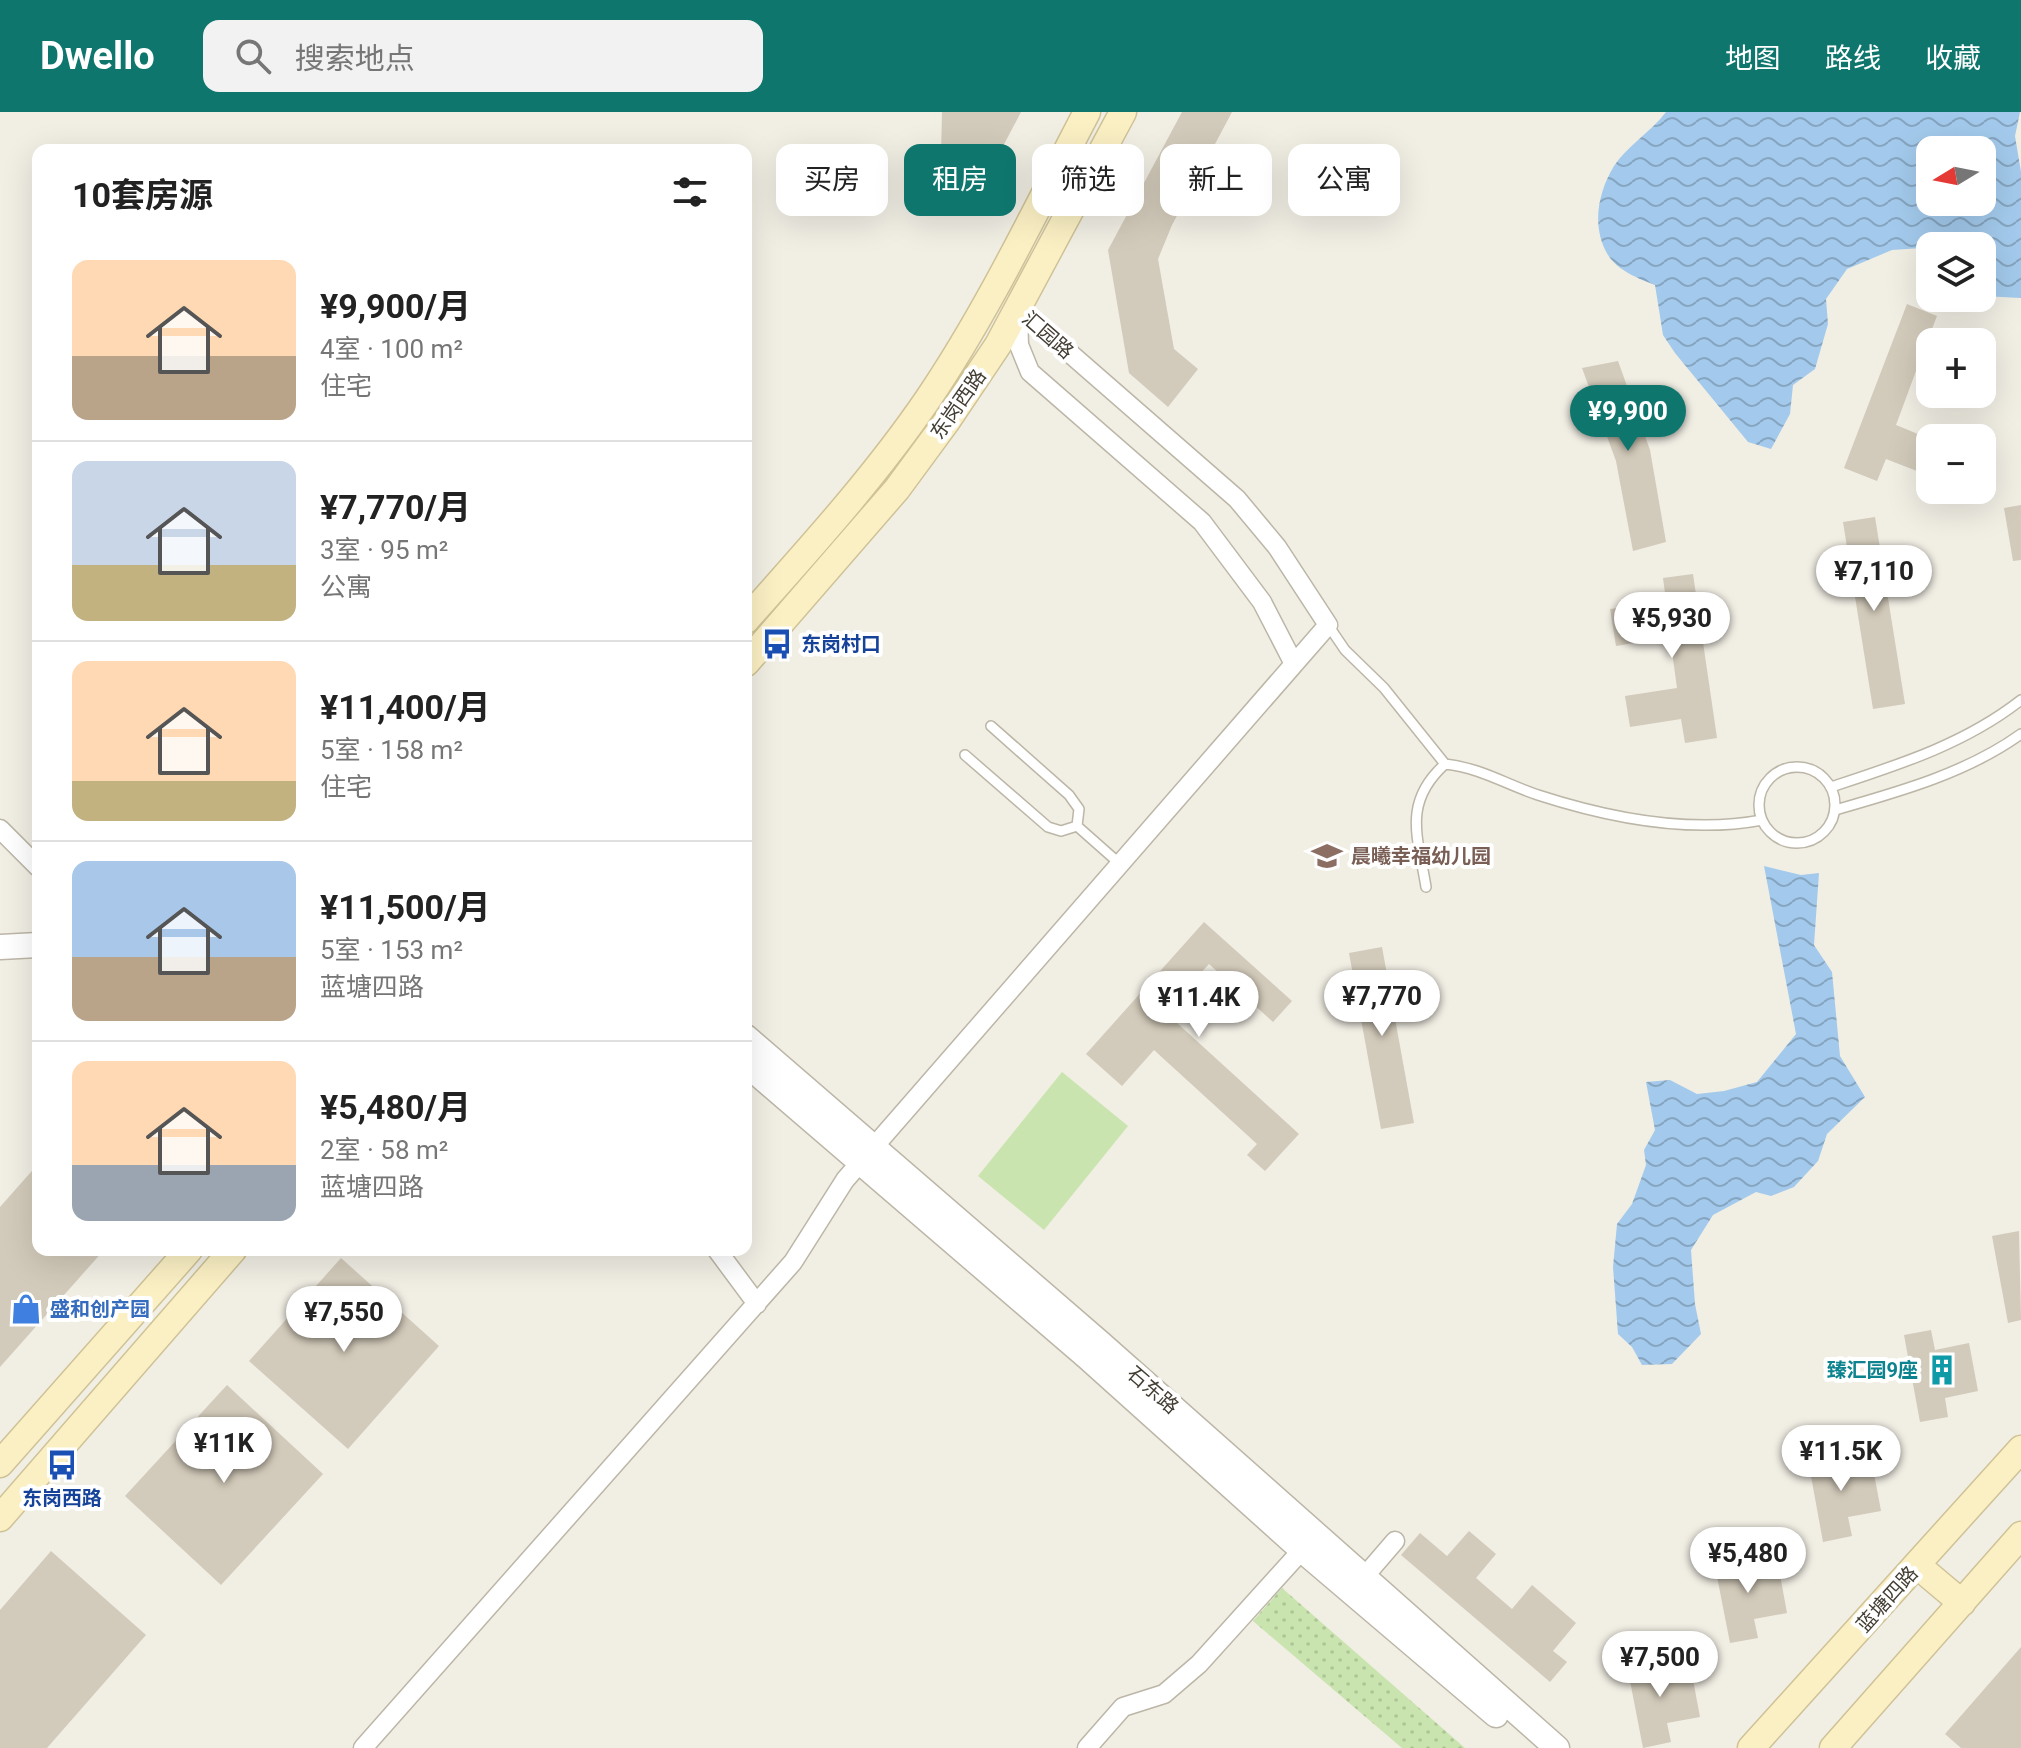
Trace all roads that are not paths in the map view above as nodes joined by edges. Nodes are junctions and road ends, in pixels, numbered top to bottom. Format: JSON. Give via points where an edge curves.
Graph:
{"nodes":[{"id":1,"x":1087,"y":112,"type":"edge"},
{"id":2,"x":1123,"y":112,"type":"edge"},
{"id":3,"x":1018,"y":308,"type":"junction"},
{"id":4,"x":752,"y":613,"type":"edge"},
{"id":5,"x":1328,"y":625,"type":"junction"},
{"id":6,"x":752,"y":656,"type":"edge"},
{"id":7,"x":1294,"y":664,"type":"junction"},
{"id":8,"x":2021,"y":700,"type":"edge"},
{"id":9,"x":991,"y":726,"type":"dead end"},
{"id":10,"x":2021,"y":734,"type":"edge"},
{"id":11,"x":965,"y":755,"type":"dead end"},
{"id":12,"x":1445,"y":764,"type":"junction"},
{"id":13,"x":1831,"y":787,"type":"junction"},
{"id":14,"x":1835,"y":810,"type":"junction"},
{"id":15,"x":1762,"y":820,"type":"junction"},
{"id":16,"x":1077,"y":826,"type":"junction"},
{"id":17,"x":0,"y":829,"type":"edge"},
{"id":18,"x":32,"y":861,"type":"edge"},
{"id":19,"x":1120,"y":864,"type":"junction"},
{"id":20,"x":1426,"y":887,"type":"dead end"},
{"id":21,"x":32,"y":945,"type":"edge"},
{"id":22,"x":0,"y":947,"type":"edge"},
{"id":23,"x":752,"y":1043,"type":"edge"},
{"id":24,"x":752,"y":1068,"type":"edge"},
{"id":25,"x":868,"y":1155,"type":"junction"},
{"id":26,"x":184,"y":1256,"type":"edge"},
{"id":27,"x":228,"y":1256,"type":"edge"},
{"id":28,"x":721,"y":1256,"type":"edge"},
{"id":29,"x":757,"y":1304,"type":"junction"},
{"id":30,"x":2021,"y":1449,"type":"edge"},
{"id":31,"x":0,"y":1464,"type":"edge"},
{"id":32,"x":0,"y":1518,"type":"edge"},
{"id":33,"x":2021,"y":1535,"type":"edge"},
{"id":34,"x":1395,"y":1541,"type":"dead end"},
{"id":35,"x":1302,"y":1550,"type":"junction"},
{"id":36,"x":1918,"y":1566,"type":"junction"},
{"id":37,"x":1364,"y":1577,"type":"junction"},
{"id":38,"x":1962,"y":1603,"type":"junction"},
{"id":39,"x":363,"y":1748,"type":"edge"},
{"id":40,"x":1087,"y":1748,"type":"edge"},
{"id":41,"x":1535,"y":1748,"type":"edge"},
{"id":42,"x":1557,"y":1748,"type":"edge"},
{"id":43,"x":1751,"y":1748,"type":"edge"},
{"id":44,"x":1833,"y":1748,"type":"edge"}],
"edges":[{"from":1,"to":4,"type":"main road","name":"东岗西路","via":[[1010,259],[927,400]]},
{"from":2,"to":3,"type":"main road","name":"东岗西路"},
{"from":3,"to":5,"type":"street","name":"汇园路","via":[[1237,499],[1277,547]]},
{"from":3,"to":6,"type":"main road","name":"东岗西路","via":[[897,489]]},
{"from":3,"to":7,"type":"street","name":"汇园路","via":[[1019,345],[1030,372],[1202,522],[1262,602]]},
{"from":5,"to":7,"type":"street"},
{"from":5,"to":12,"type":"lane"},
{"from":7,"to":19,"type":"street"},
{"from":8,"to":13,"type":"lane","via":[[1986,726],[1944,746]]},
{"from":9,"to":16,"type":"lane","via":[[1069,795],[1079,809]]},
{"from":10,"to":14,"type":"lane","via":[[1965,765]]},
{"from":11,"to":16,"type":"lane","via":[[1048,827],[1061,831]]},
{"from":12,"to":15,"type":"lane","via":[[1616,815],[1685,826]]},
{"from":12,"to":20,"type":"lane","via":[[1427,780],[1414,819]]},
{"from":13,"to":14,"type":"lane"},
{"from":13,"to":15,"type":"lane","via":[[1813,770],[1787,768],[1776,773],[1760,794]]},
{"from":14,"to":15,"type":"lane","via":[[1824,832],[1803,842],[1779,838]]},
{"from":16,"to":19,"type":"lane"},
{"from":17,"to":18,"type":"street"},
{"from":19,"to":25,"type":"street"},
{"from":21,"to":22,"type":"street"},
{"from":23,"to":25,"type":"street","name":"石东路"},
{"from":24,"to":25,"type":"street","name":"石东路"},
{"from":25,"to":29,"type":"street"},
{"from":25,"to":35,"type":"street","name":"石东路"},
{"from":25,"to":37,"type":"street","name":"石东路"},
{"from":26,"to":31,"type":"main road"},
{"from":27,"to":32,"type":"main road"},
{"from":28,"to":29,"type":"street"},
{"from":29,"to":39,"type":"street"},
{"from":30,"to":36,"type":"main road","name":"蓝塘四路"},
{"from":33,"to":38,"type":"main road"},
{"from":34,"to":37,"type":"street"},
{"from":35,"to":40,"type":"street","via":[[1199,1664],[1164,1694],[1123,1707]]},
{"from":35,"to":41,"type":"street","name":"石东路"},
{"from":36,"to":38,"type":"main road"},
{"from":36,"to":43,"type":"main road","name":"蓝塘四路"},
{"from":37,"to":42,"type":"street","name":"石东路"},
{"from":38,"to":44,"type":"main road"}]}
